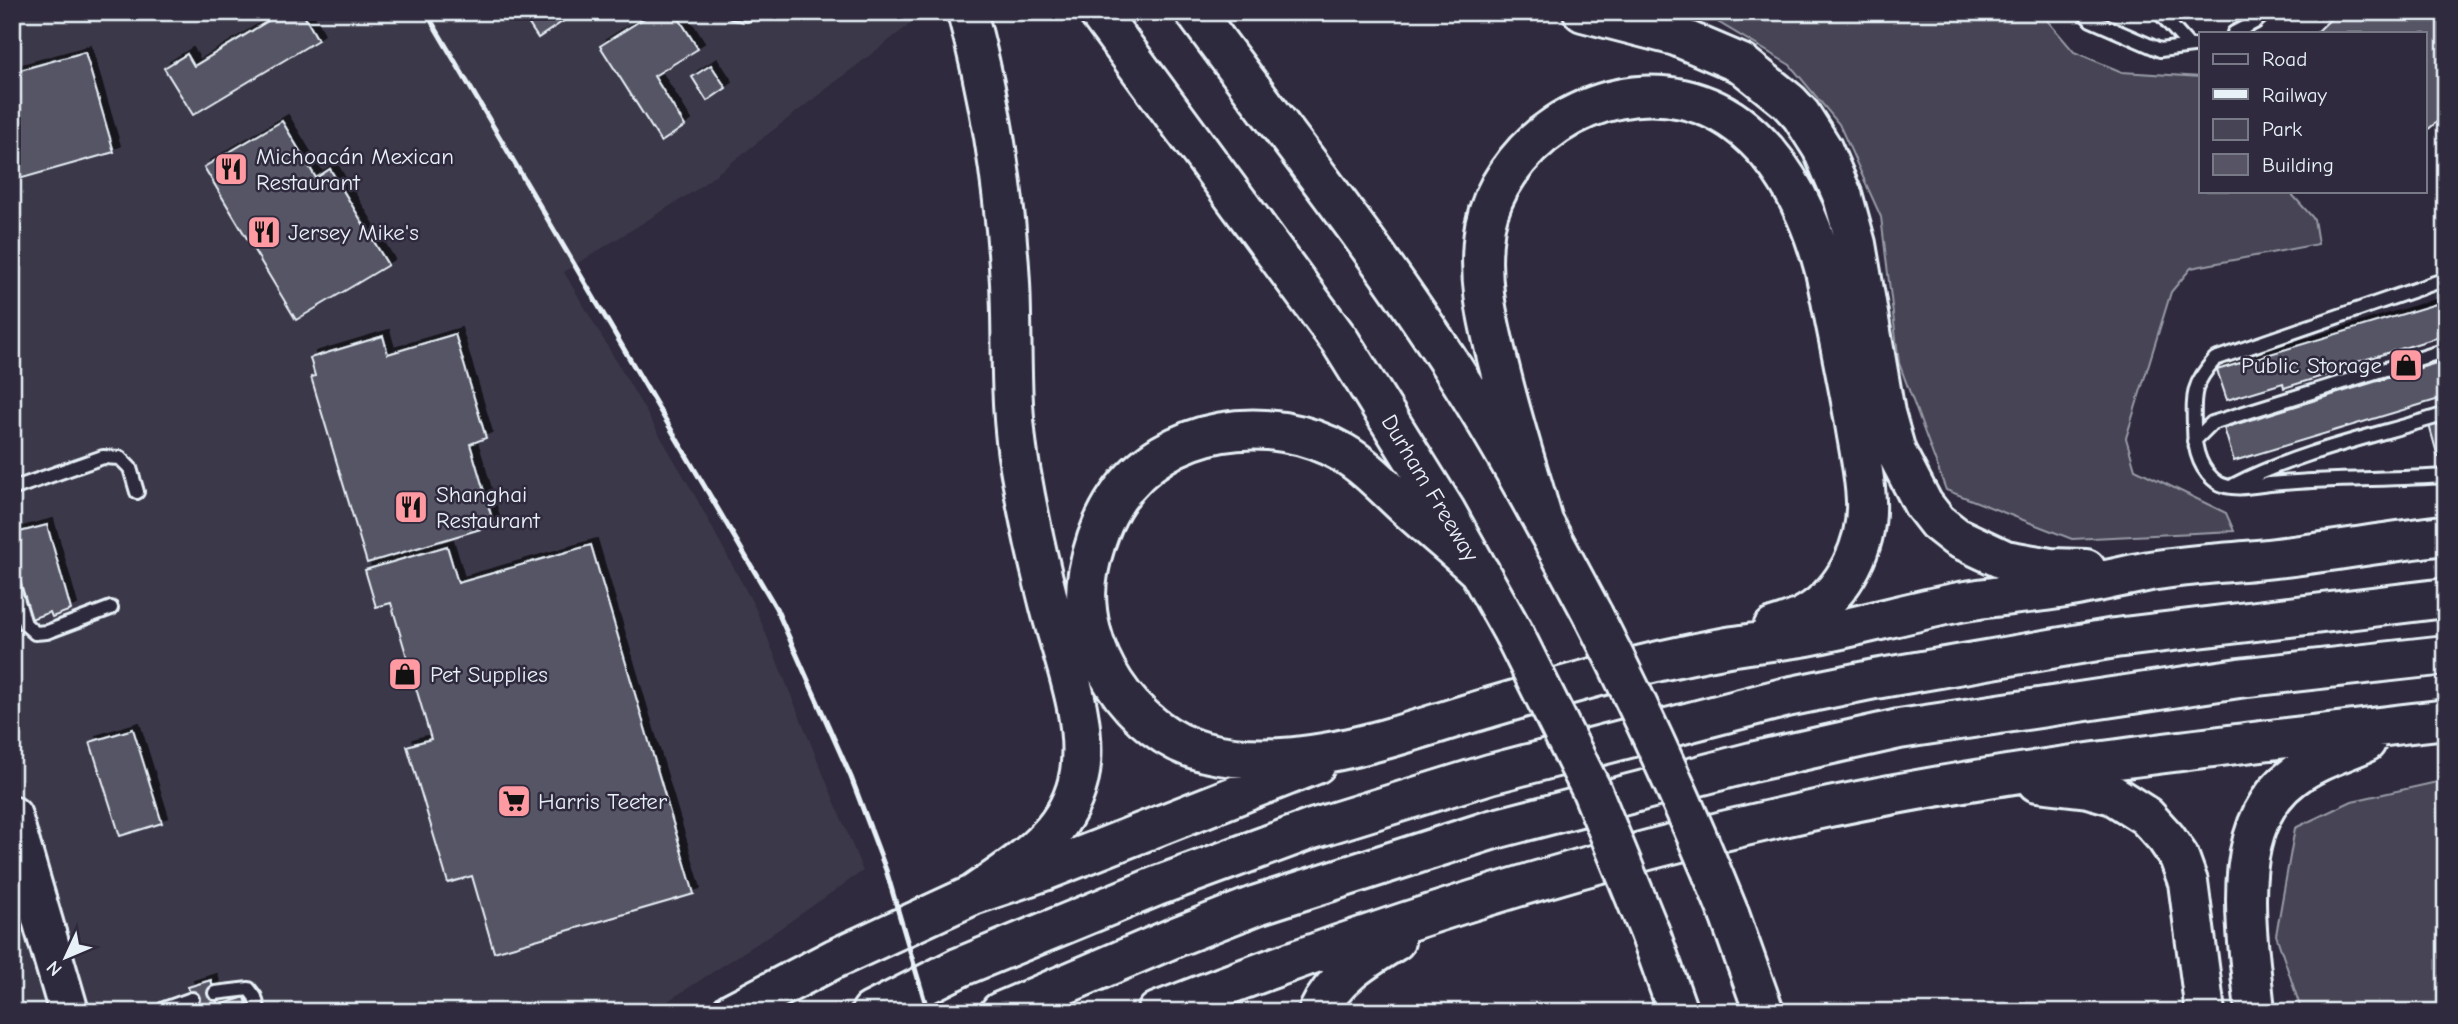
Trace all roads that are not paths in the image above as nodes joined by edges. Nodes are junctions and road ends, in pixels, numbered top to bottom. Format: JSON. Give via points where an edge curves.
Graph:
{"nodes":[{"id":1,"x":734,"y":12,"type":"edge"},
{"id":2,"x":748,"y":12,"type":"edge"},
{"id":3,"x":967,"y":12,"type":"edge"},
{"id":4,"x":1098,"y":12,"type":"edge"},
{"id":5,"x":1195,"y":12,"type":"edge"},
{"id":6,"x":1583,"y":12,"type":"edge"},
{"id":7,"x":2084,"y":12,"type":"edge"},
{"id":8,"x":2159,"y":12,"type":"edge"},
{"id":9,"x":2180,"y":12,"type":"edge"},
{"id":10,"x":2266,"y":12,"type":"edge"},
{"id":11,"x":2168,"y":23,"type":"junction"},
{"id":12,"x":2236,"y":32,"type":"edge"},
{"id":13,"x":2195,"y":46,"type":"edge"},
{"id":14,"x":2446,"y":279,"type":"edge"},
{"id":15,"x":2446,"y":350,"type":"edge"},
{"id":16,"x":2446,"y":414,"type":"edge"},
{"id":17,"x":2194,"y":441,"type":"junction"},
{"id":18,"x":2446,"y":476,"type":"edge"},
{"id":19,"x":2233,"y":486,"type":"junction"},
{"id":20,"x":12,"y":489,"type":"edge"},
{"id":21,"x":137,"y":492,"type":"dead end"},
{"id":22,"x":1543,"y":521,"type":"junction"},
{"id":23,"x":2446,"y":535,"type":"edge"},
{"id":24,"x":2149,"y":571,"type":"junction"},
{"id":25,"x":1480,"y":572,"type":"junction"},
{"id":26,"x":12,"y":582,"type":"edge"},
{"id":27,"x":2446,"y":598,"type":"edge"},
{"id":28,"x":111,"y":608,"type":"dead end"},
{"id":29,"x":1717,"y":649,"type":"junction"},
{"id":30,"x":2446,"y":655,"type":"edge"},
{"id":31,"x":2430,"y":721,"type":"edge"},
{"id":32,"x":1354,"y":747,"type":"junction"},
{"id":33,"x":1997,"y":777,"type":"junction"},
{"id":34,"x":12,"y":816,"type":"edge"},
{"id":35,"x":972,"y":895,"type":"junction"},
{"id":36,"x":1453,"y":907,"type":"junction"},
{"id":37,"x":215,"y":993,"type":"dead end"},
{"id":38,"x":192,"y":999,"type":"dead end"},
{"id":39,"x":69,"y":1012,"type":"edge"},
{"id":40,"x":165,"y":1012,"type":"edge"},
{"id":41,"x":259,"y":1012,"type":"edge"},
{"id":42,"x":732,"y":1012,"type":"edge"},
{"id":43,"x":872,"y":1012,"type":"edge"},
{"id":44,"x":1000,"y":1012,"type":"edge"},
{"id":45,"x":1157,"y":1012,"type":"edge"},
{"id":46,"x":1318,"y":1012,"type":"edge"},
{"id":47,"x":1678,"y":1012,"type":"edge"},
{"id":48,"x":1764,"y":1012,"type":"edge"},
{"id":49,"x":2205,"y":1012,"type":"edge"},
{"id":50,"x":2255,"y":1012,"type":"edge"}],
"edges":[{"from":1,"to":2,"type":"lane"},
{"from":3,"to":35,"type":"main road","via":[[1001,177],[1019,465],[1040,570],[1076,707],[1082,753],[1076,788],[1063,820],[1030,853]]},
{"from":4,"to":25,"type":"main road","name":"Durham Freeway","via":[[1340,341]]},
{"from":5,"to":22,"type":"main road","via":[[1402,293],[1454,370]]},
{"from":6,"to":24,"type":"main road","via":[[1676,36],[1742,64],[1801,115],[1833,173],[1856,244],[1896,452],[1937,522],[1956,537],[2005,560],[2050,568]]},
{"from":7,"to":13,"type":"lane","via":[[2091,20],[2160,50]]},
{"from":8,"to":11,"type":"lane"},
{"from":9,"to":11,"type":"lane"},
{"from":10,"to":12,"type":"lane"},
{"from":11,"to":13,"type":"lane"},
{"from":14,"to":17,"type":"lane","via":[[2215,359],[2199,377],[2193,399]]},
{"from":15,"to":17,"type":"lane","via":[[2212,423]]},
{"from":16,"to":19,"type":"lane","via":[[2297,458]]},
{"from":17,"to":19,"type":"lane","via":[[2201,464],[2219,484]]},
{"from":18,"to":19,"type":"lane"},
{"from":20,"to":21,"type":"lane","via":[[103,457],[120,458],[130,468]]},
{"from":22,"to":29,"type":"main road","via":[[1488,329],[1482,289],[1485,227],[1492,201],[1516,161],[1542,134],[1572,114],[1628,97],[1672,98],[1702,106],[1744,129],[1774,158],[1810,226],[1825,271],[1850,393],[1866,501],[1865,524],[1854,560],[1820,606],[1797,620]]},
{"from":22,"to":48,"type":"main road","bridge":true,"via":[[1645,718],[1691,819]]},
{"from":23,"to":24,"type":"main road"},
{"from":24,"to":29,"type":"main road"},
{"from":25,"to":32,"type":"main road","via":[[1343,453],[1274,429],[1229,431],[1187,442],[1154,460],[1116,499],[1093,551],[1087,610],[1105,670],[1134,707],[1158,729],[1201,751],[1264,757]]},
{"from":25,"to":47,"type":"main road","name":"Durham Freeway","bridge":true,"via":[[1592,791]]},
{"from":26,"to":28,"type":"lane","via":[[25,624],[35,633]]},
{"from":27,"to":43,"type":"main road","via":[[2115,638],[1875,679],[1787,697],[1490,774],[1312,829],[1157,886],[960,967]]},
{"from":29,"to":32,"type":"main road","via":[[1569,684]]},
{"from":30,"to":44,"type":"main road","via":[[2239,678],[1899,729],[1756,761],[1491,830],[1257,905]]},
{"from":31,"to":33,"type":"main road","via":[[2138,755]]},
{"from":31,"to":50,"type":"main road","via":[[2322,759],[2290,779],[2263,812],[2247,863],[2245,897]]},
{"from":32,"to":35,"type":"main road","via":[[1279,780]]},
{"from":33,"to":36,"type":"main road","via":[[1807,812],[1576,869]]},
{"from":33,"to":49,"type":"main road","via":[[2113,794],[2147,816],[2179,857],[2188,882]]},
{"from":34,"to":39,"type":"main road"},
{"from":35,"to":42,"type":"main road"},
{"from":36,"to":45,"type":"main road"},
{"from":36,"to":46,"type":"main road","via":[[1349,971],[1331,989]]},
{"from":37,"to":41,"type":"lane","via":[[249,989]]},
{"from":38,"to":40,"type":"lane"}]}
